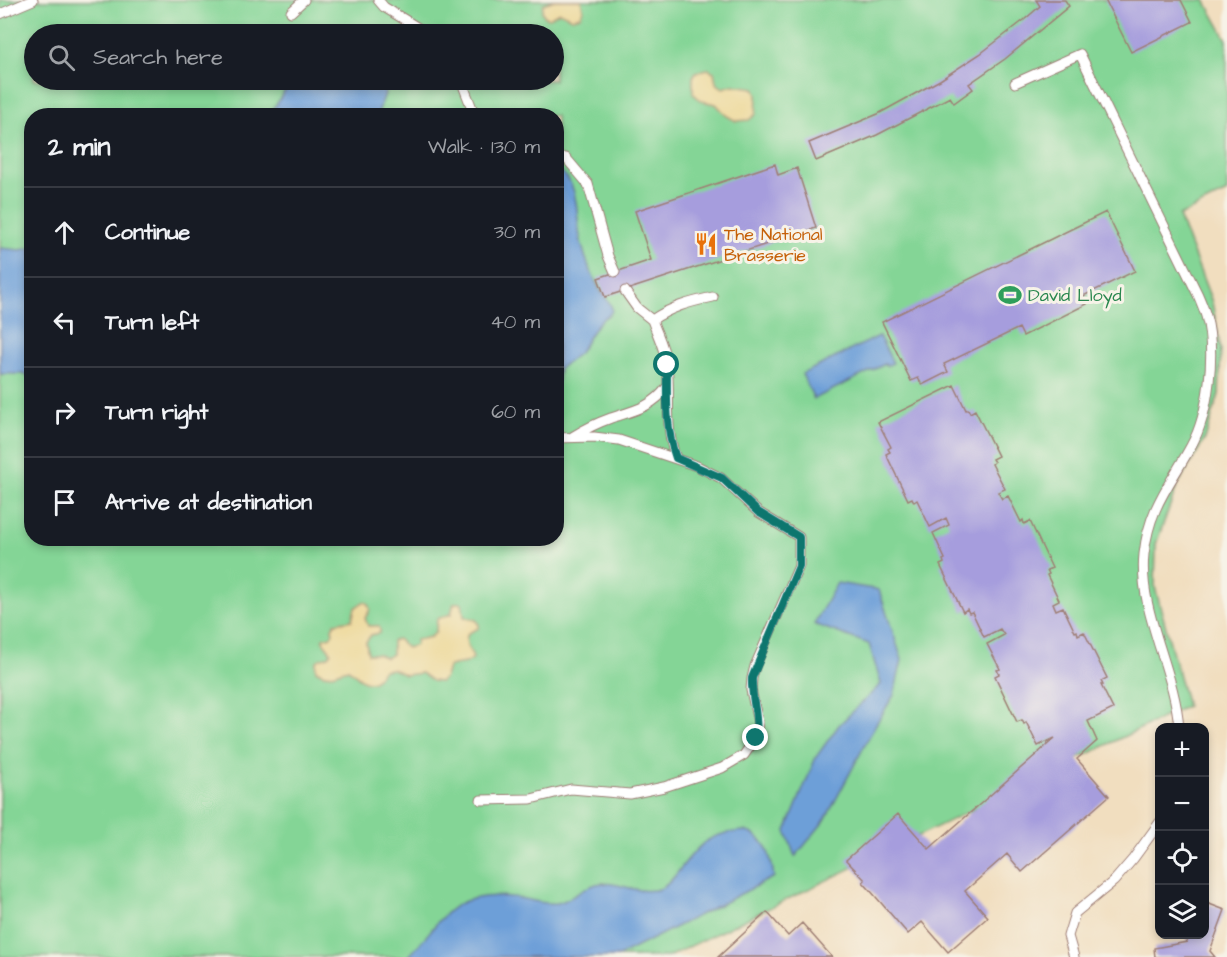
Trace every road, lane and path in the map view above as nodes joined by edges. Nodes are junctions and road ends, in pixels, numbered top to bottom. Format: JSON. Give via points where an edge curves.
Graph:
{"nodes":[{"id":1,"x":33,"y":0,"type":"edge"},
{"id":2,"x":304,"y":0,"type":"edge"},
{"id":3,"x":378,"y":0,"type":"edge"},
{"id":4,"x":291,"y":12,"type":"dead end"},
{"id":5,"x":0,"y":14,"type":"edge"},
{"id":6,"x":412,"y":24,"type":"edge"},
{"id":7,"x":1015,"y":83,"type":"dead end"},
{"id":8,"x":465,"y":90,"type":"edge"},
{"id":9,"x":472,"y":108,"type":"edge"},
{"id":10,"x":564,"y":158,"type":"edge"},
{"id":11,"x":615,"y":273,"type":"dead end"},
{"id":12,"x":625,"y":291,"type":"dead end"},
{"id":13,"x":713,"y":297,"type":"dead end"},
{"id":14,"x":652,"y":320,"type":"junction"},
{"id":15,"x":667,"y":386,"type":"junction"},
{"id":16,"x":572,"y":436,"type":"junction"},
{"id":17,"x":564,"y":437,"type":"edge"},
{"id":18,"x":676,"y":458,"type":"junction"},
{"id":19,"x":1178,"y":723,"type":"edge"},
{"id":20,"x":481,"y":800,"type":"dead end"},
{"id":21,"x":1155,"y":829,"type":"edge"},
{"id":22,"x":1074,"y":957,"type":"edge"}],
"edges":[{"from":1,"to":5,"type":"lane"},
{"from":2,"to":4,"type":"lane"},
{"from":3,"to":6,"type":"lane"},
{"from":7,"to":19,"type":"lane","via":[[1080,54],[1207,318],[1209,381],[1201,419],[1192,445],[1164,489],[1150,523],[1144,556],[1146,592],[1174,692]]},
{"from":8,"to":9,"type":"lane"},
{"from":10,"to":11,"type":"lane","via":[[588,184]]},
{"from":12,"to":14,"type":"lane","via":[[636,308]]},
{"from":13,"to":14,"type":"lane","via":[[686,303]]},
{"from":14,"to":15,"type":"lane","via":[[664,351]]},
{"from":15,"to":16,"type":"lane","via":[[652,403]]},
{"from":15,"to":18,"type":"lane","via":[[670,443]]},
{"from":16,"to":17,"type":"lane"},
{"from":16,"to":18,"type":"lane","via":[[619,441]]},
{"from":18,"to":20,"type":"lane","via":[[722,478],[758,512],[799,537],[799,566],[752,678],[758,722],[756,738],[744,755],[722,768],[646,791],[630,794],[571,789],[531,798]]},
{"from":21,"to":22,"type":"lane","via":[[1114,881],[1076,913],[1068,936]]}]}
